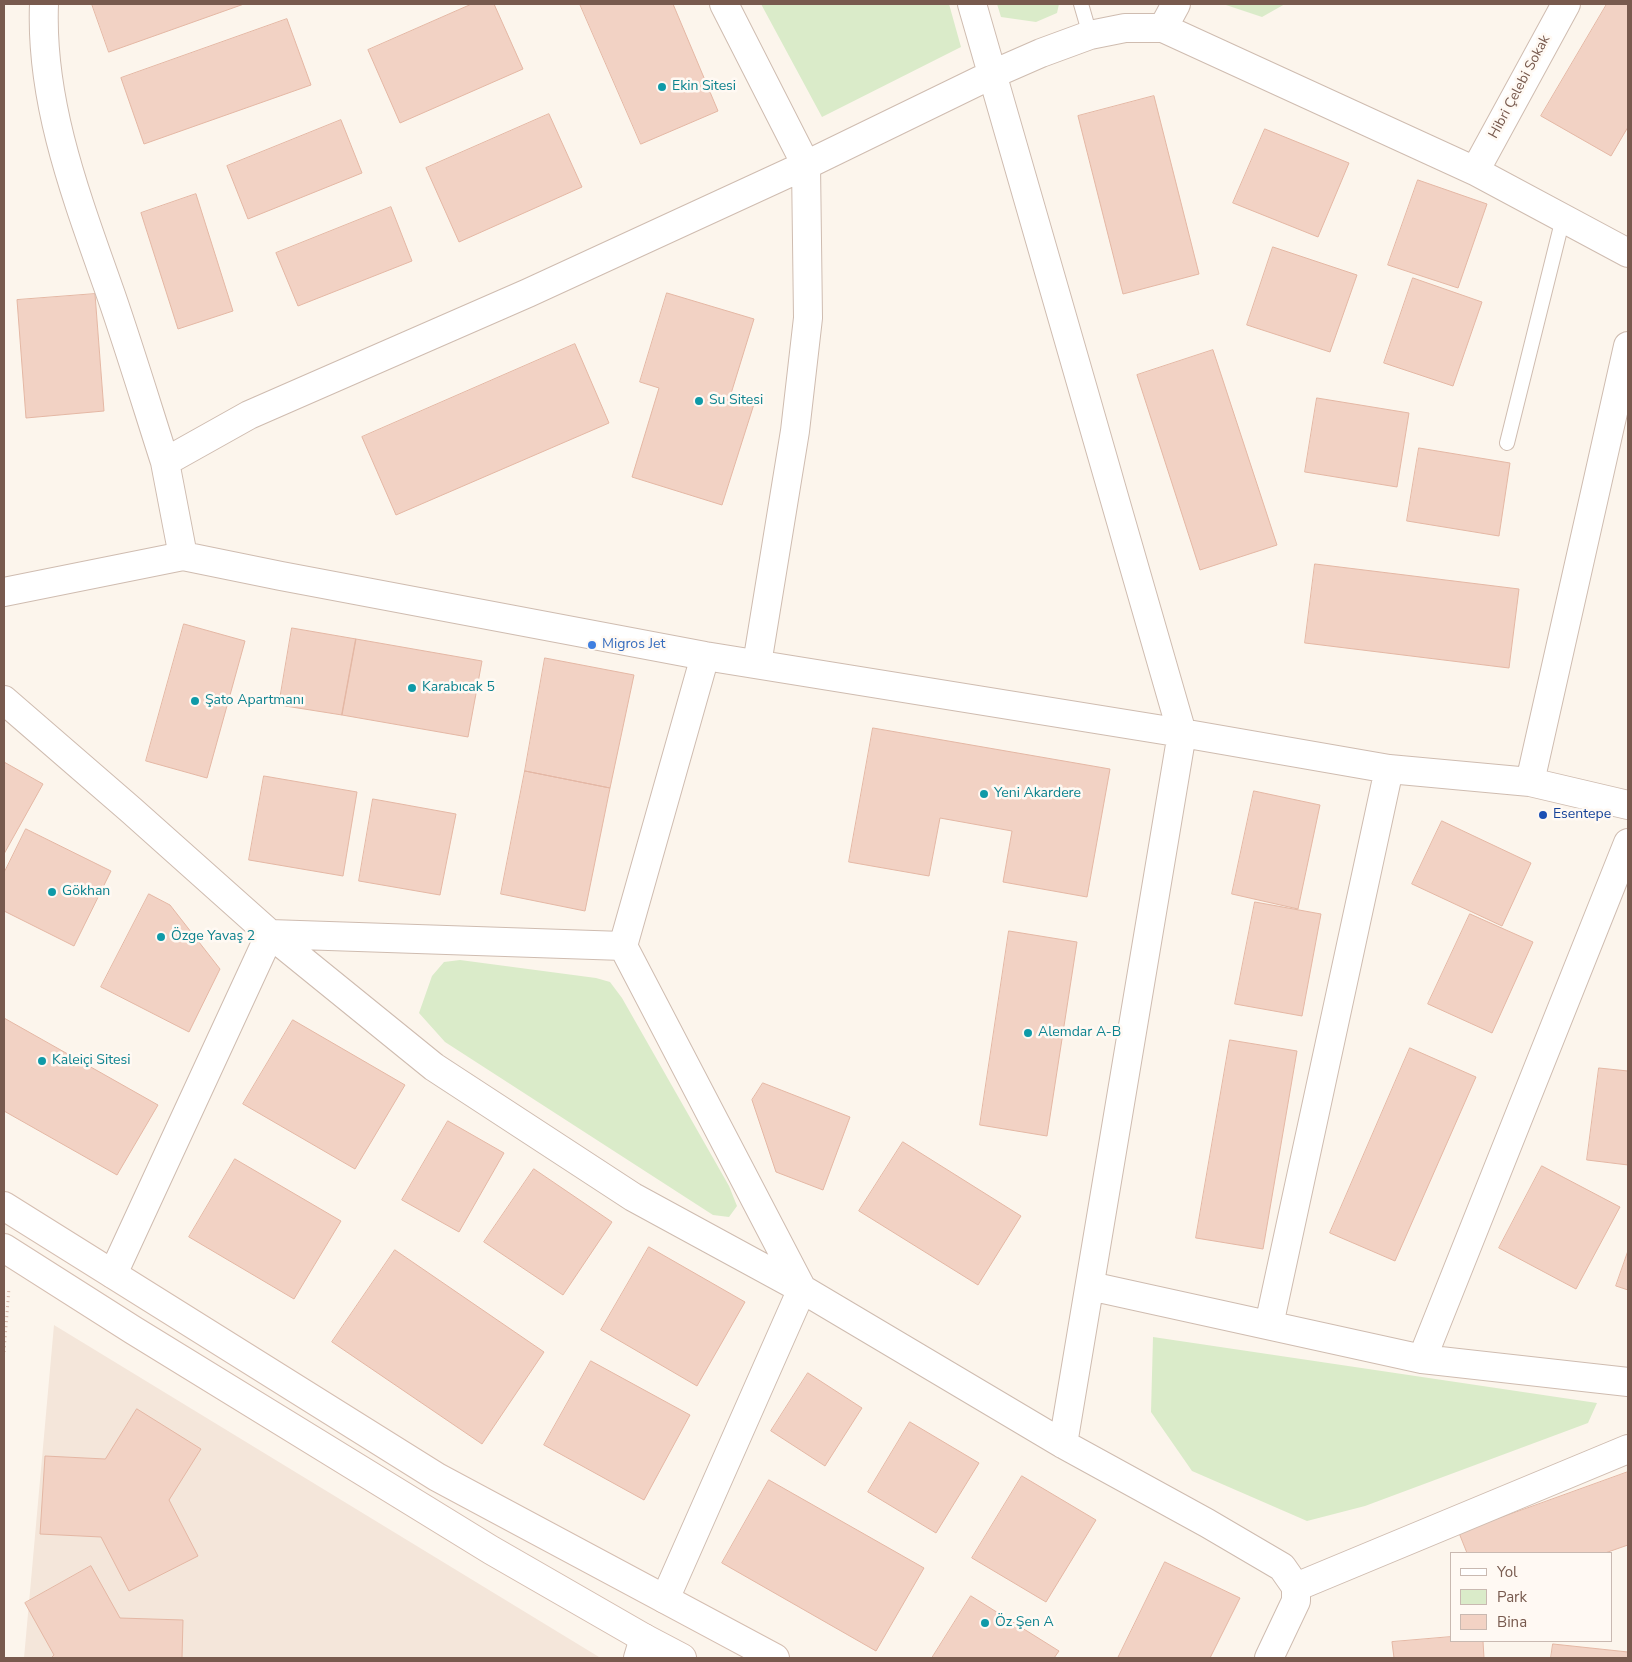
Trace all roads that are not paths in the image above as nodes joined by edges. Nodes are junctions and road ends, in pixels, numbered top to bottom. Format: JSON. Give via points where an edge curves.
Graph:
{"nodes":[{"id":1,"x":44,"y":4,"type":"edge"},
{"id":2,"x":724,"y":4,"type":"edge"},
{"id":3,"x":972,"y":4,"type":"edge"},
{"id":4,"x":1081,"y":4,"type":"edge"},
{"id":5,"x":1176,"y":4,"type":"edge"},
{"id":6,"x":1566,"y":4,"type":"edge"},
{"id":7,"x":1163,"y":28,"type":"junction"},
{"id":8,"x":1090,"y":35,"type":"junction"},
{"id":9,"x":992,"y":74,"type":"junction"},
{"id":10,"x":806,"y":165,"type":"junction"},
{"id":11,"x":1475,"y":171,"type":"junction"},
{"id":12,"x":1563,"y":218,"type":"junction"},
{"id":13,"x":1628,"y":253,"type":"edge"},
{"id":14,"x":1628,"y":346,"type":"edge"},
{"id":15,"x":1507,"y":443,"type":"dead end"},
{"id":16,"x":165,"y":462,"type":"junction"},
{"id":17,"x":182,"y":556,"type":"junction"},
{"id":18,"x":4,"y":592,"type":"edge"},
{"id":19,"x":705,"y":656,"type":"junction"},
{"id":20,"x":758,"y":664,"type":"junction"},
{"id":21,"x":4,"y":700,"type":"edge"},
{"id":22,"x":1182,"y":733,"type":"junction"},
{"id":23,"x":1389,"y":769,"type":"junction"},
{"id":24,"x":1530,"y":782,"type":"junction"},
{"id":25,"x":1628,"y":806,"type":"edge"},
{"id":26,"x":1628,"y":843,"type":"edge"},
{"id":27,"x":270,"y":934,"type":"junction"},
{"id":28,"x":623,"y":946,"type":"junction"},
{"id":29,"x":4,"y":1206,"type":"edge"},
{"id":30,"x":8,"y":1250,"type":"edge"},
{"id":31,"x":113,"y":1274,"type":"junction"},
{"id":32,"x":1090,"y":1286,"type":"junction"},
{"id":33,"x":802,"y":1289,"type":"junction"},
{"id":34,"x":1269,"y":1325,"type":"junction"},
{"id":35,"x":1422,"y":1359,"type":"junction"},
{"id":36,"x":1628,"y":1382,"type":"edge"},
{"id":37,"x":1063,"y":1444,"type":"junction"},
{"id":38,"x":1628,"y":1449,"type":"edge"},
{"id":39,"x":1296,"y":1587,"type":"junction"},
{"id":40,"x":665,"y":1599,"type":"junction"},
{"id":41,"x":641,"y":1648,"type":"edge"},
{"id":42,"x":682,"y":1658,"type":"edge"},
{"id":43,"x":775,"y":1658,"type":"edge"},
{"id":44,"x":1269,"y":1658,"type":"edge"}],
"edges":[{"from":1,"to":16,"type":"street","via":[[44,49],[58,129],[74,189]]},
{"from":2,"to":10,"type":"street"},
{"from":3,"to":9,"type":"street"},
{"from":4,"to":8,"type":"lane"},
{"from":5,"to":7,"type":"street"},
{"from":6,"to":11,"type":"street","name":"Hibri Çelebi Sokak"},
{"from":7,"to":8,"type":"street","via":[[1125,28]]},
{"from":7,"to":11,"type":"street"},
{"from":8,"to":9,"type":"street"},
{"from":9,"to":10,"type":"street"},
{"from":9,"to":22,"type":"street"},
{"from":10,"to":16,"type":"street","via":[[528,293],[249,415]]},
{"from":10,"to":20,"type":"street","via":[[808,318],[795,431]]},
{"from":11,"to":12,"type":"street"},
{"from":12,"to":13,"type":"street"},
{"from":12,"to":15,"type":"lane"},
{"from":14,"to":24,"type":"street"},
{"from":16,"to":17,"type":"street"},
{"from":17,"to":18,"type":"street"},
{"from":17,"to":19,"type":"street"},
{"from":19,"to":20,"type":"street"},
{"from":19,"to":28,"type":"street"},
{"from":20,"to":22,"type":"street"},
{"from":21,"to":27,"type":"street"},
{"from":22,"to":23,"type":"street"},
{"from":22,"to":32,"type":"street"},
{"from":23,"to":24,"type":"street"},
{"from":23,"to":34,"type":"street"},
{"from":24,"to":25,"type":"street"},
{"from":26,"to":35,"type":"street"},
{"from":27,"to":28,"type":"street"},
{"from":27,"to":31,"type":"street"},
{"from":27,"to":33,"type":"street","via":[[434,1066],[633,1197]]},
{"from":28,"to":33,"type":"street"},
{"from":29,"to":31,"type":"street"},
{"from":30,"to":41,"type":"street","via":[[491,1550]]},
{"from":31,"to":40,"type":"street","via":[[437,1477]]},
{"from":32,"to":34,"type":"street"},
{"from":32,"to":37,"type":"street"},
{"from":33,"to":37,"type":"street"},
{"from":33,"to":40,"type":"street"},
{"from":34,"to":35,"type":"street"},
{"from":35,"to":36,"type":"street"},
{"from":37,"to":39,"type":"street","via":[[1282,1567]]},
{"from":38,"to":39,"type":"street"},
{"from":39,"to":44,"type":"street","via":[[1296,1601]]},
{"from":40,"to":43,"type":"street"},
{"from":41,"to":42,"type":"street"}]}
